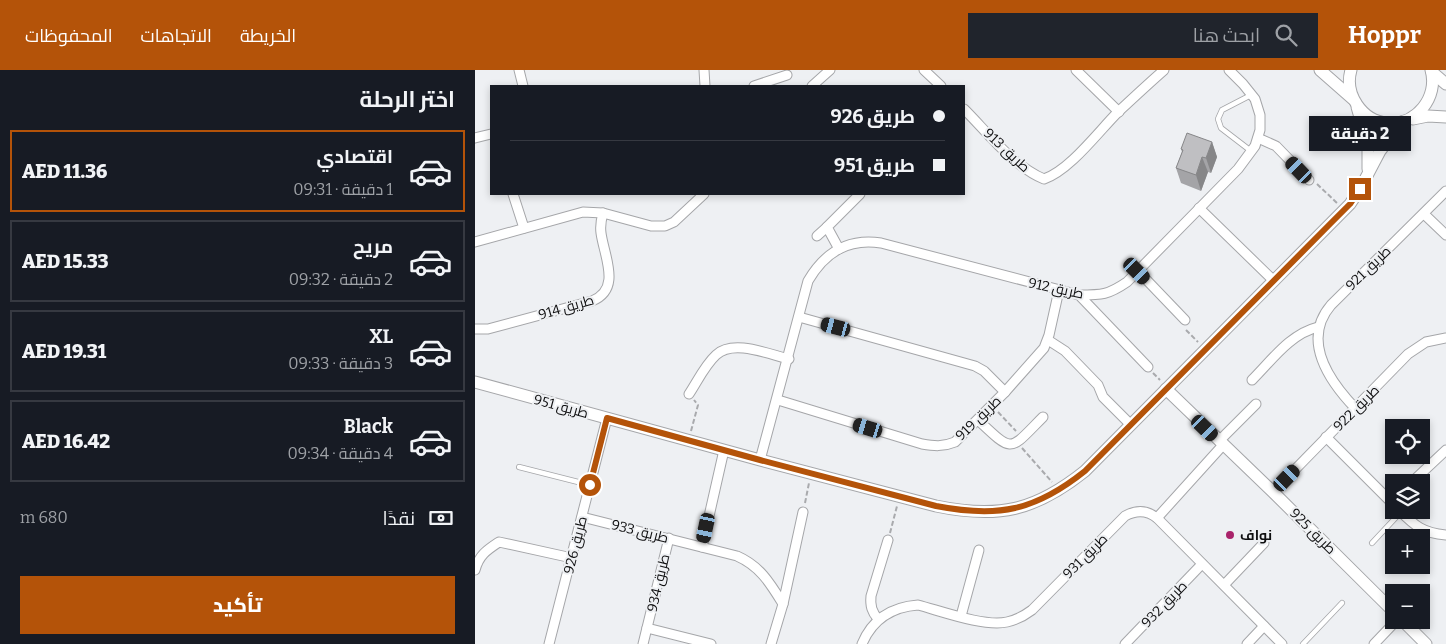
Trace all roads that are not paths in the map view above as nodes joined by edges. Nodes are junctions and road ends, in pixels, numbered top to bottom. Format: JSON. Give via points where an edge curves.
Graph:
{"nodes":[{"id":1,"x":519,"y":70,"type":"edge"},
{"id":2,"x":704,"y":70,"type":"edge"},
{"id":3,"x":830,"y":70,"type":"edge"},
{"id":4,"x":924,"y":70,"type":"edge"},
{"id":5,"x":1076,"y":70,"type":"edge"},
{"id":6,"x":1163,"y":70,"type":"edge"},
{"id":7,"x":1229,"y":70,"type":"edge"},
{"id":8,"x":1321,"y":70,"type":"edge"},
{"id":9,"x":1351,"y":70,"type":"edge"},
{"id":10,"x":1432,"y":71,"type":"edge"},
{"id":11,"x":787,"y":75,"type":"dead end"},
{"id":12,"x":1446,"y":84,"type":"edge"},
{"id":13,"x":523,"y":85,"type":"edge"},
{"id":14,"x":705,"y":85,"type":"edge"},
{"id":15,"x":759,"y":85,"type":"edge"},
{"id":16,"x":813,"y":85,"type":"edge"},
{"id":17,"x":940,"y":85,"type":"edge"},
{"id":18,"x":1251,"y":94,"type":"junction"},
{"id":19,"x":1355,"y":103,"type":"junction"},
{"id":20,"x":965,"y":110,"type":"edge"},
{"id":21,"x":1119,"y":112,"type":"junction"},
{"id":22,"x":1446,"y":117,"type":"edge"},
{"id":23,"x":1404,"y":121,"type":"junction"},
{"id":24,"x":490,"y":134,"type":"edge"},
{"id":25,"x":475,"y":138,"type":"edge"},
{"id":26,"x":1258,"y":138,"type":"junction"},
{"id":27,"x":1251,"y":152,"type":"junction"},
{"id":28,"x":1367,"y":173,"type":"junction"},
{"id":29,"x":1309,"y":180,"type":"road end"},
{"id":30,"x":1446,"y":191,"type":"edge"},
{"id":31,"x":513,"y":195,"type":"edge"},
{"id":32,"x":702,"y":195,"type":"edge"},
{"id":33,"x":859,"y":195,"type":"edge"},
{"id":34,"x":1199,"y":208,"type":"junction"},
{"id":35,"x":603,"y":213,"type":"junction"},
{"id":36,"x":1423,"y":214,"type":"junction"},
{"id":37,"x":827,"y":226,"type":"junction"},
{"id":38,"x":524,"y":228,"type":"junction"},
{"id":39,"x":1446,"y":234,"type":"edge"},
{"id":40,"x":817,"y":236,"type":"dead end"},
{"id":41,"x":475,"y":242,"type":"edge"},
{"id":42,"x":839,"y":249,"type":"junction"},
{"id":43,"x":1137,"y":271,"type":"junction"},
{"id":44,"x":1274,"y":281,"type":"junction"},
{"id":45,"x":1059,"y":290,"type":"junction"},
{"id":46,"x":1079,"y":295,"type":"junction"},
{"id":47,"x":799,"y":317,"type":"junction"},
{"id":48,"x":1185,"y":320,"type":"road end"},
{"id":49,"x":1318,"y":327,"type":"junction"},
{"id":50,"x":475,"y":329,"type":"edge"},
{"id":51,"x":1446,"y":338,"type":"edge"},
{"id":52,"x":1048,"y":340,"type":"junction"},
{"id":53,"x":789,"y":359,"type":"junction"},
{"id":54,"x":1148,"y":368,"type":"road end"},
{"id":55,"x":1252,"y":380,"type":"dead end"},
{"id":56,"x":476,"y":386,"type":"edge"},
{"id":57,"x":1166,"y":388,"type":"junction"},
{"id":58,"x":1005,"y":392,"type":"junction"},
{"id":59,"x":689,"y":394,"type":"road end"},
{"id":60,"x":777,"y":400,"type":"junction"},
{"id":61,"x":1255,"y":404,"type":"dead end"},
{"id":62,"x":1355,"y":408,"type":"junction"},
{"id":63,"x":1043,"y":417,"type":"dead end"},
{"id":64,"x":607,"y":418,"type":"junction"},
{"id":65,"x":977,"y":420,"type":"junction"},
{"id":66,"x":1130,"y":424,"type":"junction"},
{"id":67,"x":1326,"y":438,"type":"junction"},
{"id":68,"x":1221,"y":443,"type":"junction"},
{"id":69,"x":724,"y":450,"type":"junction"},
{"id":70,"x":1446,"y":450,"type":"edge"},
{"id":71,"x":760,"y":460,"type":"junction"},
{"id":72,"x":519,"y":467,"type":"dead end"},
{"id":73,"x":1420,"y":474,"type":"edge"},
{"id":74,"x":590,"y":485,"type":"junction"},
{"id":75,"x":1273,"y":492,"type":"junction"},
{"id":76,"x":1385,"y":494,"type":"edge"},
{"id":77,"x":803,"y":512,"type":"road end"},
{"id":78,"x":582,"y":517,"type":"junction"},
{"id":79,"x":1157,"y":518,"type":"junction"},
{"id":80,"x":1393,"y":519,"type":"edge"},
{"id":81,"x":1408,"y":519,"type":"edge"},
{"id":82,"x":1446,"y":535,"type":"edge"},
{"id":83,"x":669,"y":538,"type":"junction"},
{"id":84,"x":887,"y":540,"type":"road end"},
{"id":85,"x":1264,"y":543,"type":"dead end"},
{"id":86,"x":1372,"y":543,"type":"dead end"},
{"id":87,"x":702,"y":547,"type":"junction"},
{"id":88,"x":979,"y":550,"type":"dead end"},
{"id":89,"x":572,"y":558,"type":"junction"},
{"id":90,"x":1202,"y":564,"type":"junction"},
{"id":91,"x":475,"y":570,"type":"edge"},
{"id":92,"x":1224,"y":585,"type":"junction"},
{"id":93,"x":1342,"y":603,"type":"dead end"},
{"id":94,"x":1385,"y":603,"type":"edge"},
{"id":95,"x":783,"y":604,"type":"junction"},
{"id":96,"x":961,"y":616,"type":"junction"},
{"id":97,"x":878,"y":619,"type":"junction"},
{"id":98,"x":1265,"y":626,"type":"junction"},
{"id":99,"x":647,"y":628,"type":"junction"},
{"id":100,"x":1388,"y":629,"type":"edge"},
{"id":101,"x":1411,"y":629,"type":"edge"},
{"id":102,"x":549,"y":644,"type":"edge"},
{"id":103,"x":643,"y":644,"type":"edge"},
{"id":104,"x":711,"y":644,"type":"edge"},
{"id":105,"x":771,"y":644,"type":"edge"},
{"id":106,"x":862,"y":644,"type":"edge"},
{"id":107,"x":1125,"y":644,"type":"edge"},
{"id":108,"x":1247,"y":644,"type":"edge"},
{"id":109,"x":1283,"y":644,"type":"edge"},
{"id":110,"x":1303,"y":644,"type":"edge"},
{"id":111,"x":1374,"y":644,"type":"edge"},
{"id":112,"x":1426,"y":644,"type":"edge"}],
"edges":[{"from":1,"to":13,"type":"street"},
{"from":2,"to":14,"type":"street"},
{"from":3,"to":16,"type":"street"},
{"from":4,"to":17,"type":"street"},
{"from":5,"to":21,"type":"street"},
{"from":6,"to":21,"type":"street","name":"طريق 913"},
{"from":7,"to":18,"type":"street","name":"طريق 912"},
{"from":8,"to":19,"type":"street"},
{"from":9,"to":19,"type":"street","name":"طريق 951","via":[[1350,88]]},
{"from":10,"to":12,"type":"street"},
{"from":10,"to":23,"type":"street","name":"طريق 951","via":[[1433,84],[1428,101],[1417,115]]},
{"from":11,"to":15,"type":"street"},
{"from":18,"to":26,"type":"street","name":"طريق 912","via":[[1260,115]]},
{"from":18,"to":27,"type":"lane","via":[[1222,110],[1218,119],[1221,128]]},
{"from":19,"to":23,"type":"street","via":[[1373,119],[1387,123]]},
{"from":19,"to":28,"type":"street","name":"طريق 951","via":[[1367,145]]},
{"from":20,"to":21,"type":"street","name":"طريق 913","via":[[1020,165],[1044,179],[1054,176],[1069,163]]},
{"from":22,"to":23,"type":"street","via":[[1428,116]]},
{"from":23,"to":28,"type":"street","name":"طريق 951","via":[[1387,140]]},
{"from":24,"to":25,"type":"street"},
{"from":26,"to":27,"type":"street","name":"طريق 912"},
{"from":26,"to":29,"type":"street","via":[[1276,146]]},
{"from":27,"to":34,"type":"street","name":"طريق 912"},
{"from":28,"to":44,"type":"street","name":"طريق 951","via":[[1344,210]]},
{"from":30,"to":36,"type":"street","name":"طريق 921"},
{"from":31,"to":38,"type":"street"},
{"from":32,"to":35,"type":"street","via":[[674,222],[665,226],[651,226]]},
{"from":33,"to":37,"type":"street"},
{"from":34,"to":43,"type":"street","name":"طريق 912"},
{"from":34,"to":44,"type":"street"},
{"from":35,"to":38,"type":"street","via":[[583,212]]},
{"from":35,"to":50,"type":"street","name":"طريق 914","via":[[601,234],[610,276],[609,287],[602,296],[488,329]]},
{"from":36,"to":39,"type":"street"},
{"from":36,"to":49,"type":"street","name":"طريق 921","via":[[1325,311]]},
{"from":37,"to":40,"type":"street"},
{"from":37,"to":42,"type":"street"},
{"from":38,"to":41,"type":"street"},
{"from":42,"to":45,"type":"street","name":"طريق 912","via":[[854,243],[881,243]]},
{"from":42,"to":47,"type":"street","name":"طريق 912","via":[[812,275]]},
{"from":43,"to":46,"type":"street","name":"طريق 912","via":[[1114,291],[1102,295]]},
{"from":43,"to":48,"type":"street"},
{"from":44,"to":57,"type":"street","name":"طريق 951"},
{"from":45,"to":46,"type":"street","name":"طريق 912"},
{"from":45,"to":52,"type":"street","name":"طريق 919"},
{"from":46,"to":54,"type":"street"},
{"from":47,"to":53,"type":"street","name":"طريق 912"},
{"from":47,"to":58,"type":"street","name":"طريق 919","via":[[975,366]]},
{"from":49,"to":55,"type":"street","via":[[1293,339]]},
{"from":49,"to":62,"type":"street","via":[[1318,345],[1325,367]]},
{"from":51,"to":62,"type":"street","name":"طريق 922","via":[[1434,339],[1417,347]]},
{"from":52,"to":58,"type":"street","name":"طريق 919","via":[[1039,355]]},
{"from":52,"to":66,"type":"street","via":[[1065,351]]},
{"from":53,"to":59,"type":"street","via":[[744,348],[728,348],[715,356]]},
{"from":53,"to":60,"type":"street","name":"طريق 912"},
{"from":56,"to":64,"type":"street","name":"طريق 951"},
{"from":57,"to":66,"type":"street","name":"طريق 951"},
{"from":57,"to":68,"type":"street","name":"طريق 925"},
{"from":58,"to":65,"type":"street","name":"طريق 919"},
{"from":60,"to":65,"type":"street","name":"طريق 919","via":[[937,447],[955,442]]},
{"from":60,"to":71,"type":"street","name":"طريق 912"},
{"from":61,"to":68,"type":"street"},
{"from":62,"to":67,"type":"street","name":"طريق 922"},
{"from":63,"to":65,"type":"street","via":[[1020,440],[1010,445],[1003,443]]},
{"from":64,"to":69,"type":"street","name":"طريق 951"},
{"from":64,"to":74,"type":"street","name":"طريق 926"},
{"from":66,"to":71,"type":"street","name":"طريق 951","via":[[1085,471],[1060,490],[1003,511],[961,511]]},
{"from":67,"to":75,"type":"street","name":"طريق 922"},
{"from":67,"to":76,"type":"street"},
{"from":68,"to":75,"type":"street","name":"طريق 925"},
{"from":68,"to":79,"type":"street"},
{"from":69,"to":71,"type":"street","name":"طريق 951"},
{"from":69,"to":87,"type":"street"},
{"from":70,"to":73,"type":"street"},
{"from":72,"to":74,"type":"lane"},
{"from":74,"to":78,"type":"street","name":"طريق 926"},
{"from":75,"to":94,"type":"street","name":"طريق 925"},
{"from":77,"to":95,"type":"street"},
{"from":78,"to":83,"type":"street","name":"طريق 933"},
{"from":78,"to":89,"type":"street","name":"طريق 926"},
{"from":79,"to":90,"type":"street"},
{"from":79,"to":96,"type":"street","name":"طريق 931","via":[[1141,511],[1125,516],[1024,616],[997,624]]},
{"from":80,"to":86,"type":"lane"},
{"from":81,"to":82,"type":"street","via":[[1423,530]]},
{"from":83,"to":87,"type":"street","name":"طريق 933"},
{"from":83,"to":99,"type":"street","name":"طريق 934"},
{"from":84,"to":97,"type":"street","via":[[871,596],[870,605]]},
{"from":85,"to":92,"type":"street"},
{"from":87,"to":95,"type":"street","name":"طريق 933","via":[[737,556],[752,564],[765,575]]},
{"from":88,"to":96,"type":"street"},
{"from":89,"to":91,"type":"street","via":[[499,542],[483,552]]},
{"from":89,"to":102,"type":"street","name":"طريق 926"},
{"from":90,"to":92,"type":"street"},
{"from":90,"to":107,"type":"street","name":"طريق 932"},
{"from":92,"to":98,"type":"street"},
{"from":93,"to":110,"type":"lane"},
{"from":95,"to":105,"type":"street"},
{"from":96,"to":97,"type":"street","name":"طريق 931","via":[[917,605],[897,608]]},
{"from":97,"to":106,"type":"street","name":"طريق 931"},
{"from":98,"to":108,"type":"street"},
{"from":98,"to":109,"type":"street"},
{"from":99,"to":103,"type":"street","name":"طريق 934"},
{"from":99,"to":104,"type":"street","name":"طريق 934"},
{"from":100,"to":111,"type":"street"},
{"from":101,"to":112,"type":"street"}]}
